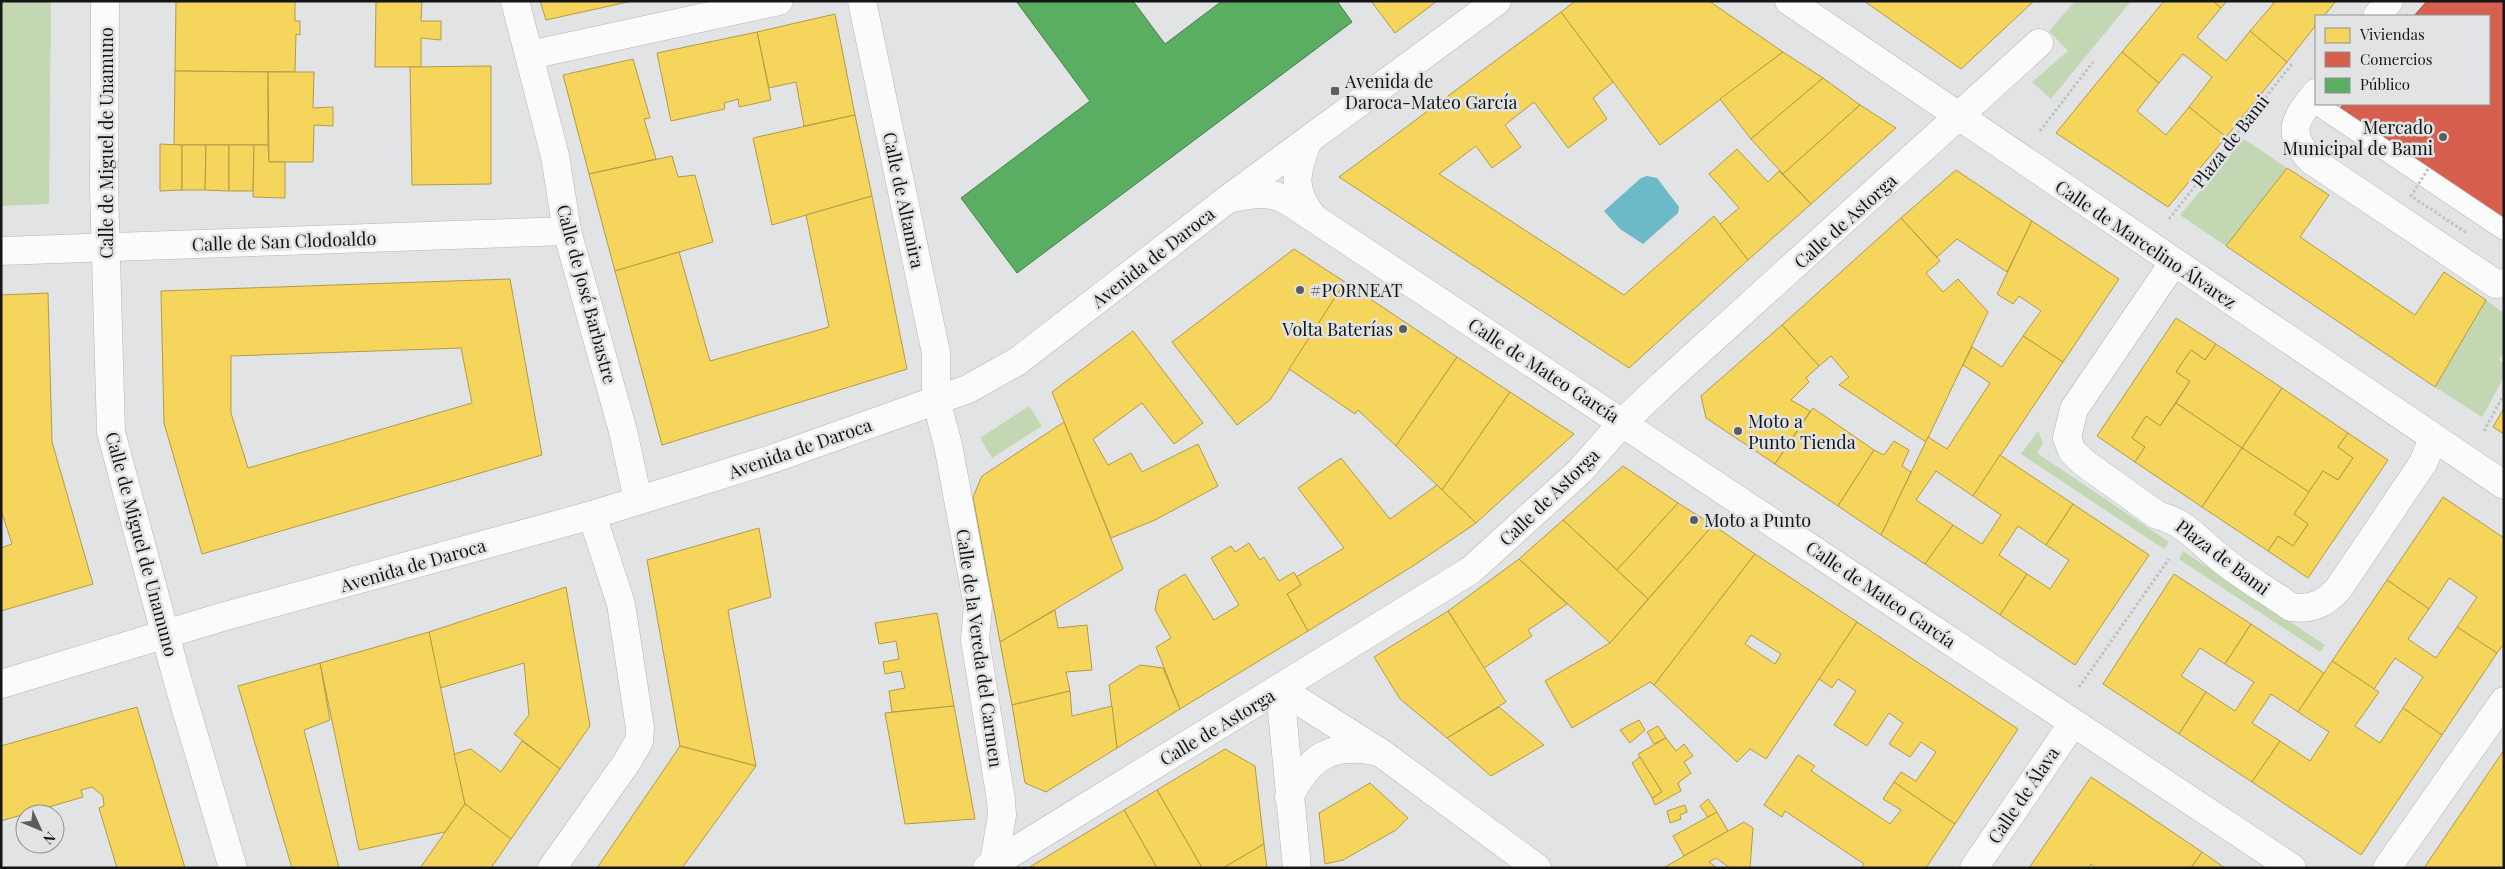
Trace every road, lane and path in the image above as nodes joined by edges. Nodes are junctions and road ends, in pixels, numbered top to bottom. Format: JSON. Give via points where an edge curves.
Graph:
{"nodes":[{"id":1,"x":105,"y":1,"type":"edge"},
{"id":2,"x":515,"y":1,"type":"edge"},
{"id":3,"x":779,"y":1,"type":"edge"},
{"id":4,"x":862,"y":1,"type":"edge"},
{"id":5,"x":1496,"y":1,"type":"edge"},
{"id":6,"x":1789,"y":1,"type":"edge"},
{"id":7,"x":2389,"y":1,"type":"edge"},
{"id":8,"x":2378,"y":15,"type":"edge"},
{"id":9,"x":2039,"y":43,"type":"dead end"},
{"id":10,"x":530,"y":56,"type":"junction"},
{"id":11,"x":2093,"y":62,"type":"dead end"},
{"id":12,"x":2292,"y":64,"type":"dead end"},
{"id":13,"x":2313,"y":96,"type":"edge"},
{"id":14,"x":2326,"y":105,"type":"edge"},
{"id":15,"x":1959,"y":118,"type":"junction"},
{"id":16,"x":2039,"y":132,"type":"dead end"},
{"id":17,"x":1308,"y":141,"type":"junction"},
{"id":18,"x":2428,"y":169,"type":"dead end"},
{"id":19,"x":1228,"y":199,"type":"junction"},
{"id":20,"x":2169,"y":219,"type":"dead end"},
{"id":21,"x":1318,"y":222,"type":"junction"},
{"id":22,"x":2504,"y":230,"type":"edge"},
{"id":23,"x":567,"y":231,"type":"junction"},
{"id":24,"x":2467,"y":233,"type":"dead end"},
{"id":25,"x":106,"y":246,"type":"junction"},
{"id":26,"x":1,"y":251,"type":"edge"},
{"id":27,"x":2174,"y":262,"type":"junction"},
{"id":28,"x":2504,"y":283,"type":"edge"},
{"id":29,"x":2504,"y":394,"type":"edge"},
{"id":30,"x":936,"y":400,"type":"junction"},
{"id":31,"x":1623,"y":422,"type":"junction"},
{"id":32,"x":2483,"y":433,"type":"dead end"},
{"id":33,"x":2433,"y":439,"type":"junction"},
{"id":34,"x":2504,"y":486,"type":"edge"},
{"id":35,"x":638,"y":500,"type":"junction"},
{"id":36,"x":592,"y":515,"type":"junction"},
{"id":37,"x":2168,"y":560,"type":"dead end"},
{"id":38,"x":166,"y":634,"type":"junction"},
{"id":39,"x":1,"y":684,"type":"edge"},
{"id":40,"x":1280,"y":689,"type":"junction"},
{"id":41,"x":2504,"y":701,"type":"edge"},
{"id":42,"x":2066,"y":718,"type":"junction"},
{"id":43,"x":1381,"y":753,"type":"junction"},
{"id":44,"x":1290,"y":797,"type":"junction"},
{"id":45,"x":991,"y":866,"type":"edge"},
{"id":46,"x":233,"y":868,"type":"edge"},
{"id":47,"x":552,"y":868,"type":"edge"},
{"id":48,"x":1297,"y":868,"type":"edge"},
{"id":49,"x":1537,"y":868,"type":"edge"},
{"id":50,"x":1974,"y":868,"type":"edge"},
{"id":51,"x":2292,"y":868,"type":"edge"},
{"id":52,"x":2387,"y":868,"type":"edge"}],
"edges":[{"from":1,"to":25,"type":"street","name":"Calle de Miguel de Unamuno"},
{"from":2,"to":10,"type":"street","name":"Calle de José Barbastre"},
{"from":3,"to":10,"type":"street"},
{"from":4,"to":30,"type":"street","name":"Calle de Altamira","via":[[936,353]]},
{"from":5,"to":17,"type":"street","name":"Avenida de Daroca"},
{"from":6,"to":15,"type":"street","name":"Calle de Marcelino Álvarez"},
{"from":7,"to":8,"type":"street"},
{"from":9,"to":15,"type":"street","name":"Calle de Astorga"},
{"from":10,"to":23,"type":"street","name":"Calle de José Barbastre","via":[[554,156]]},
{"from":11,"to":16,"type":"path"},
{"from":12,"to":20,"type":"path","name":"Plaza de Bami"},
{"from":13,"to":28,"type":"street","via":[[2298,118],[2294,134],[2300,148],[2311,160],[2496,284]]},
{"from":14,"to":22,"type":"lane"},
{"from":15,"to":27,"type":"street","name":"Calle de Marcelino Álvarez"},
{"from":15,"to":31,"type":"street","name":"Calle de Astorga"},
{"from":17,"to":19,"type":"street","name":"Avenida de Daroca"},
{"from":17,"to":21,"type":"street","name":"Calle de Mateo García","via":[[1298,164],[1296,182],[1306,209]]},
{"from":18,"to":24,"type":"path","bridge":true,"via":[[2411,196]]},
{"from":19,"to":21,"type":"street","name":"Calle de Mateo García","via":[[1260,192],[1272,194]]},
{"from":19,"to":30,"type":"street","name":"Avenida de Daroca","via":[[1018,361],[968,389]]},
{"from":21,"to":31,"type":"street","name":"Calle de Mateo García"},
{"from":23,"to":25,"type":"street","name":"Calle de San Clodoaldo"},
{"from":23,"to":35,"type":"street","name":"Calle de José Barbastre","via":[[623,431]]},
{"from":25,"to":26,"type":"street","name":"Calle de San Clodoaldo"},
{"from":25,"to":38,"type":"street","name":"Calle de Miguel de Unamuno","via":[[111,432]]},
{"from":27,"to":33,"type":"street","name":"Calle de Marcelino Álvarez"},
{"from":27,"to":33,"type":"street","name":"Plaza de Bami","via":[[2074,410],[2066,438],[2072,451],[2083,462],[2157,514],[2186,527],[2220,558],[2291,607],[2315,607],[2327,601],[2339,588],[2423,463]]},
{"from":29,"to":32,"type":"path"},
{"from":30,"to":35,"type":"street","name":"Avenida de Daroca","via":[[772,459]]},
{"from":30,"to":45,"type":"street","name":"Calle de la Vereda del Carmen","via":[[948,445],[978,606],[975,640],[1002,800]]},
{"from":31,"to":40,"type":"street","name":"Calle de Astorga","via":[[1580,471],[1471,570]]},
{"from":31,"to":42,"type":"street","name":"Calle de Mateo García"},
{"from":33,"to":34,"type":"street","name":"Calle de Marcelino Álvarez"},
{"from":35,"to":36,"type":"street","name":"Avenida de Daroca"},
{"from":36,"to":38,"type":"street","name":"Avenida de Daroca"},
{"from":36,"to":47,"type":"street","via":[[621,604],[640,728],[639,741]]},
{"from":37,"to":42,"type":"path"},
{"from":38,"to":39,"type":"street","name":"Avenida de Daroca"},
{"from":38,"to":46,"type":"street","name":"Calle de Miguel de Unamuno"},
{"from":40,"to":43,"type":"street"},
{"from":40,"to":44,"type":"street"},
{"from":40,"to":45,"type":"street","name":"Calle de Astorga"},
{"from":41,"to":52,"type":"street"},
{"from":42,"to":50,"type":"street","name":"Calle de Álava"},
{"from":42,"to":51,"type":"street","name":"Calle de Mateo García"},
{"from":43,"to":44,"type":"street","via":[[1359,748],[1324,755],[1300,775]]},
{"from":43,"to":49,"type":"street"},
{"from":44,"to":48,"type":"street"}]}
